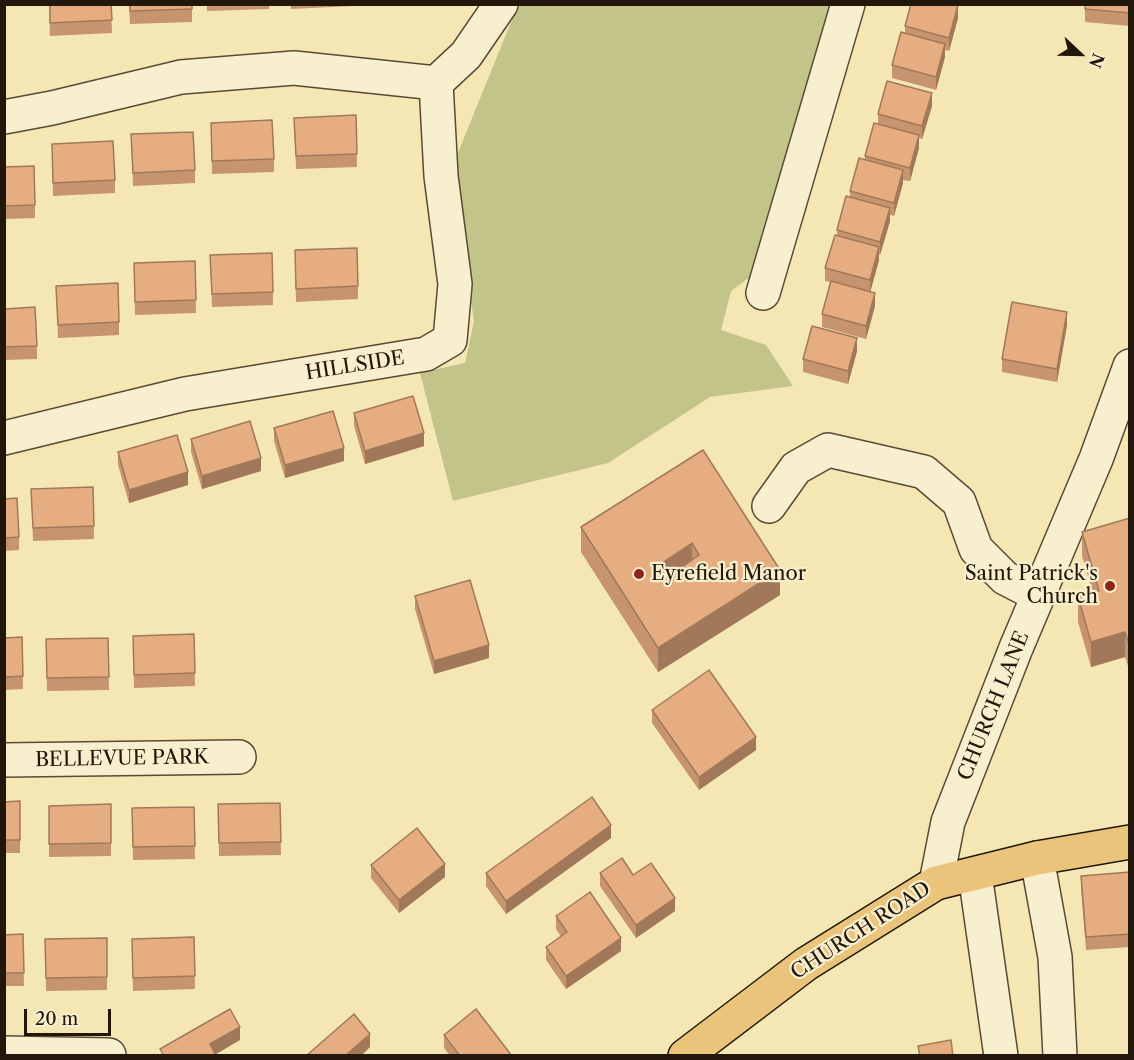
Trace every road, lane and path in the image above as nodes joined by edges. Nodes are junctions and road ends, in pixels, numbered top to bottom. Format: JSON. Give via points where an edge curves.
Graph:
{"nodes":[{"id":1,"x":501,"y":4,"type":"edge"},
{"id":2,"x":848,"y":4,"type":"edge"},
{"id":3,"x":436,"y":83,"type":"junction"},
{"id":4,"x":4,"y":117,"type":"edge"},
{"id":5,"x":763,"y":293,"type":"dead end"},
{"id":6,"x":1130,"y":366,"type":"edge"},
{"id":7,"x":4,"y":438,"type":"edge"},
{"id":8,"x":769,"y":506,"type":"dead end"},
{"id":9,"x":1038,"y":596,"type":"junction"},
{"id":10,"x":239,"y":758,"type":"dead end"},
{"id":11,"x":4,"y":760,"type":"edge"},
{"id":12,"x":1130,"y":842,"type":"edge"},
{"id":13,"x":1037,"y":858,"type":"junction"},
{"id":14,"x":975,"y":873,"type":"junction"},
{"id":15,"x":936,"y":883,"type":"junction"},
{"id":16,"x":4,"y":1053,"type":"edge"},
{"id":17,"x":110,"y":1054,"type":"edge"},
{"id":18,"x":685,"y":1056,"type":"edge"},
{"id":19,"x":1001,"y":1056,"type":"edge"},
{"id":20,"x":1060,"y":1056,"type":"edge"}],
"edges":[{"from":1,"to":3,"type":"street","via":[[466,55]]},
{"from":2,"to":5,"type":"street"},
{"from":3,"to":4,"type":"street","via":[[294,68],[249,71],[181,77]]},
{"from":3,"to":7,"type":"street","name":"HILLSIDE","via":[[441,176],[455,284],[450,340],[426,354],[185,394]]},
{"from":6,"to":9,"type":"street","name":"CHURCH LANE"},
{"from":8,"to":9,"type":"street","via":[[796,468],[828,450],[924,472],[959,502],[976,549],[1005,578]]},
{"from":9,"to":15,"type":"street","name":"CHURCH LANE","via":[[948,822]]},
{"from":10,"to":11,"type":"street","name":"BELLEVUE PARK"},
{"from":12,"to":13,"type":"main road","name":"CHURCH ROAD"},
{"from":13,"to":14,"type":"main road","name":"CHURCH ROAD"},
{"from":13,"to":20,"type":"street","via":[[1055,957]]},
{"from":14,"to":15,"type":"main road","name":"CHURCH ROAD"},
{"from":14,"to":19,"type":"street"},
{"from":15,"to":18,"type":"main road","name":"CHURCH ROAD","via":[[806,964]]},
{"from":16,"to":17,"type":"street"}]}
